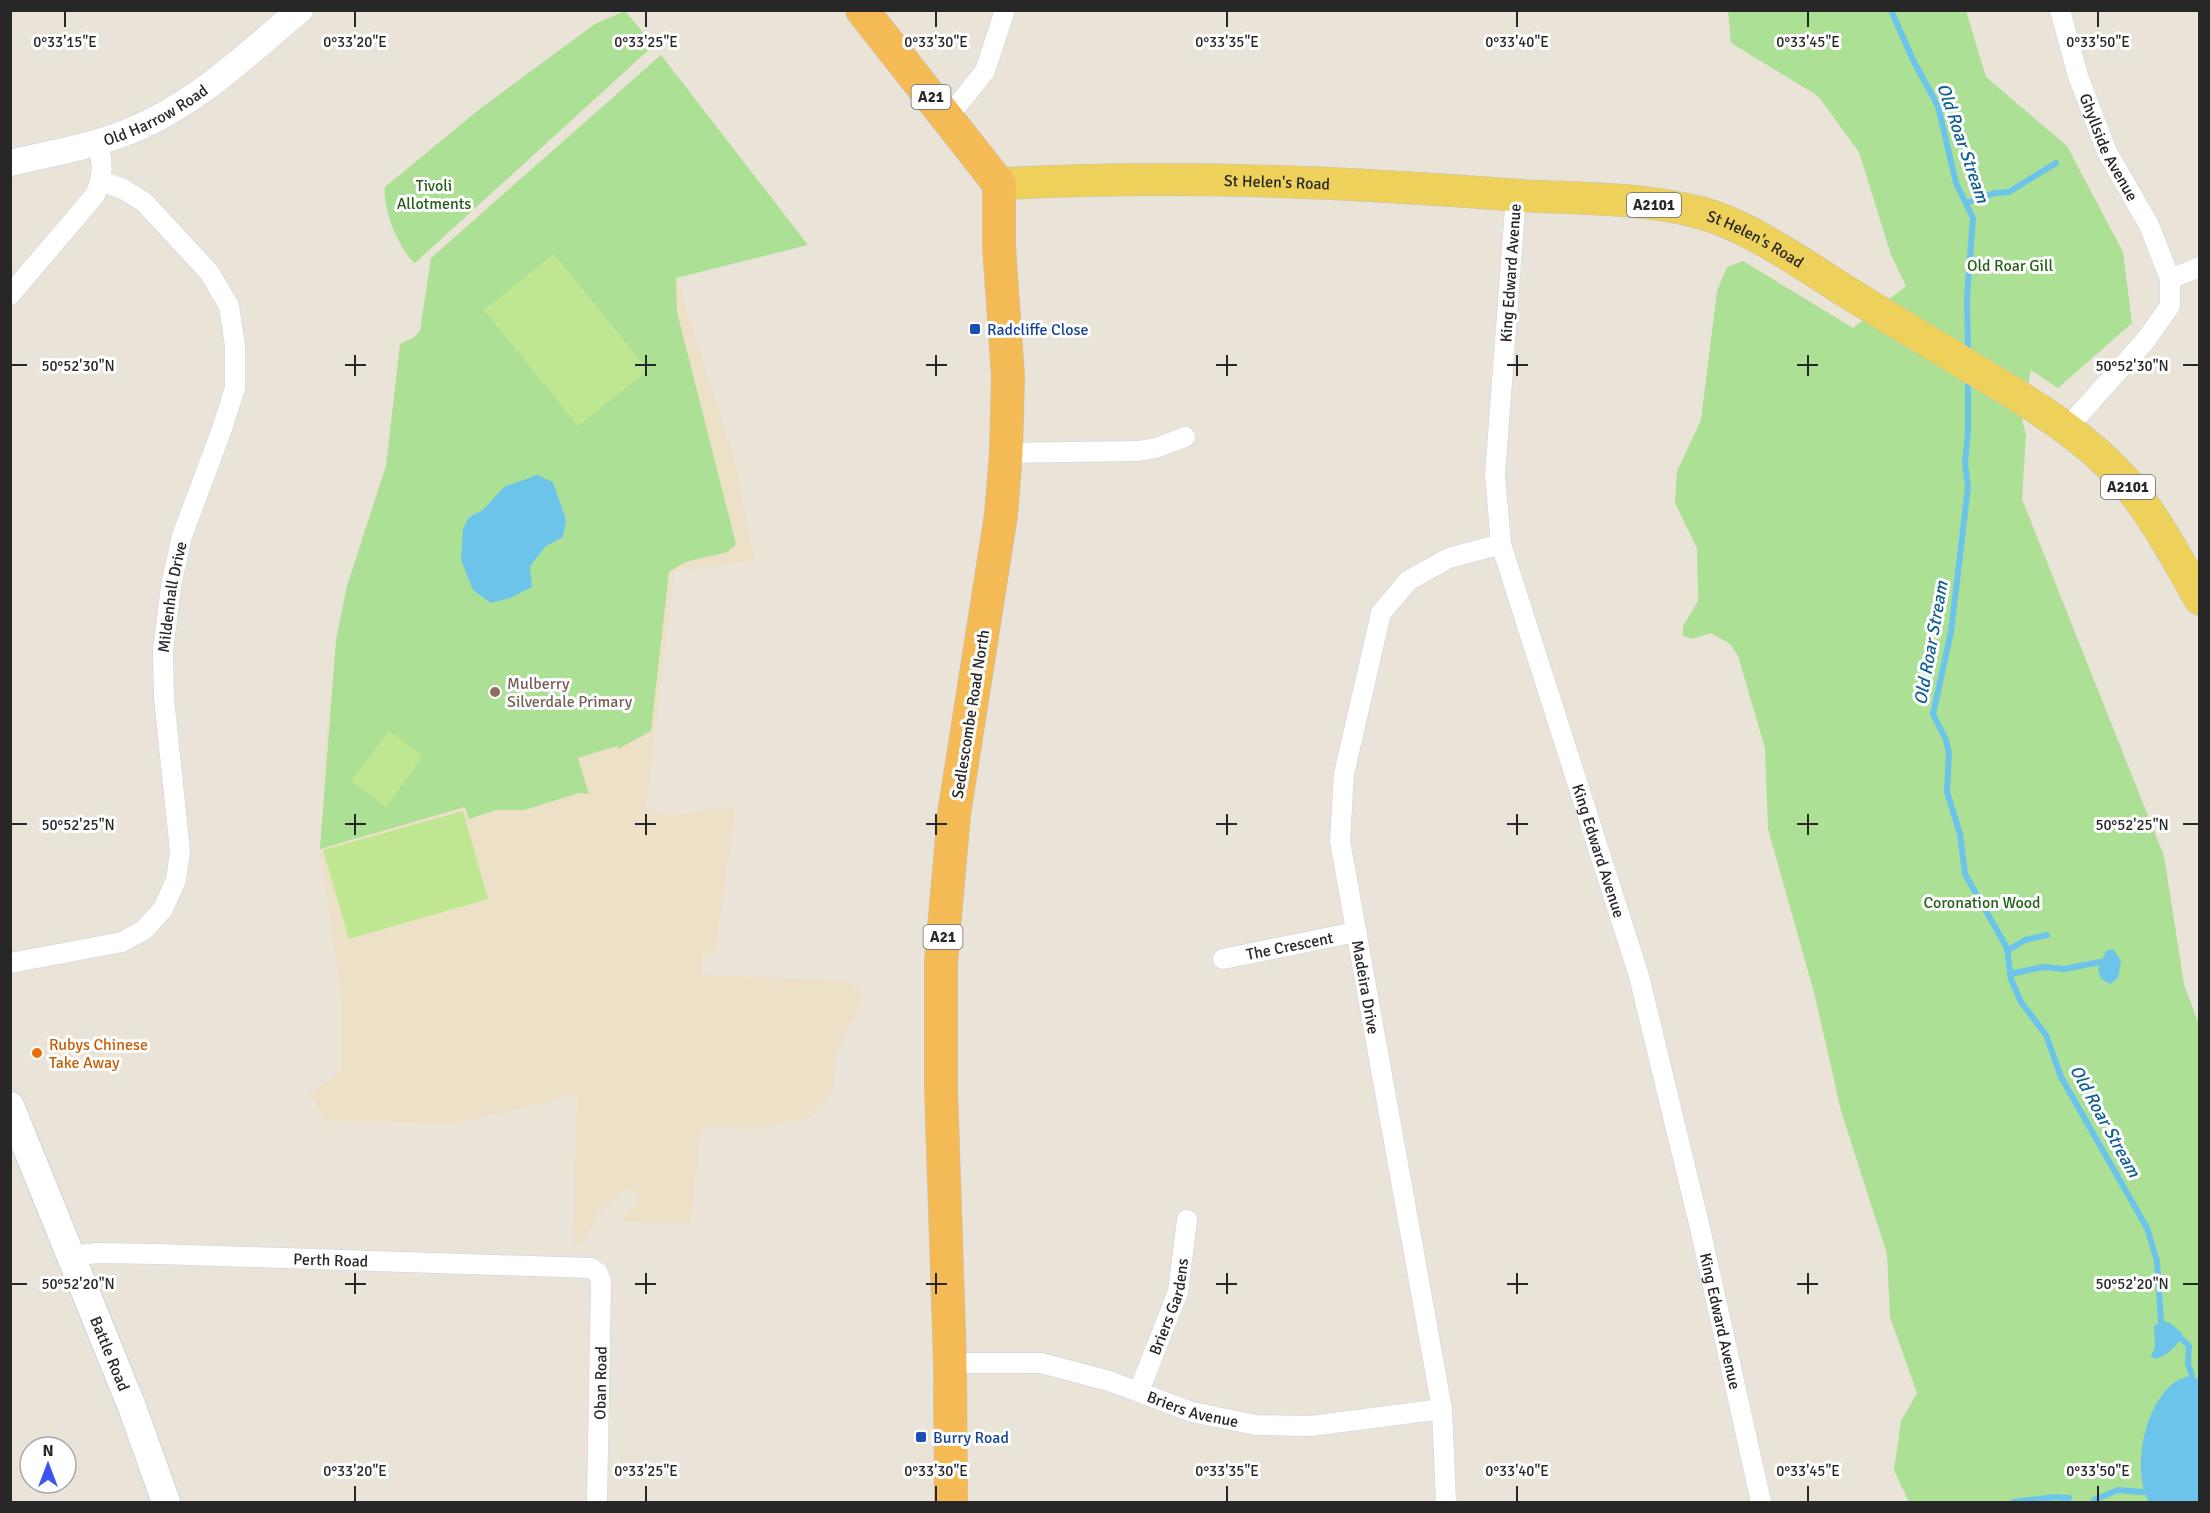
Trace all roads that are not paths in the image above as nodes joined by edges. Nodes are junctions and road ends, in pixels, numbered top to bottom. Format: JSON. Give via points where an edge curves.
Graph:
{"nodes":[{"id":1,"x":300,"y":10,"type":"edge"},
{"id":2,"x":862,"y":10,"type":"edge"},
{"id":3,"x":1005,"y":10,"type":"edge"},
{"id":4,"x":2060,"y":10,"type":"edge"},
{"id":5,"x":948,"y":117,"type":"junction"},
{"id":6,"x":97,"y":142,"type":"junction"},
{"id":7,"x":10,"y":163,"type":"edge"},
{"id":8,"x":101,"y":181,"type":"junction"},
{"id":9,"x":999,"y":184,"type":"junction"},
{"id":10,"x":1516,"y":195,"type":"junction"},
{"id":11,"x":2199,"y":267,"type":"edge"},
{"id":12,"x":2170,"y":279,"type":"junction"},
{"id":13,"x":10,"y":295,"type":"edge"},
{"id":14,"x":2067,"y":429,"type":"junction"},
{"id":15,"x":1185,"y":437,"type":"dead end"},
{"id":16,"x":1006,"y":453,"type":"junction"},
{"id":17,"x":1501,"y":544,"type":"junction"},
{"id":18,"x":2199,"y":599,"type":"edge"},
{"id":19,"x":1356,"y":932,"type":"junction"},
{"id":20,"x":1223,"y":959,"type":"dead end"},
{"id":21,"x":10,"y":963,"type":"edge"},
{"id":22,"x":10,"y":1106,"type":"edge"},
{"id":23,"x":20,"y":1152,"type":"edge"},
{"id":24,"x":1187,"y":1220,"type":"dead end"},
{"id":25,"x":71,"y":1256,"type":"junction"},
{"id":26,"x":591,"y":1268,"type":"joint"},
{"id":27,"x":950,"y":1363,"type":"junction"},
{"id":28,"x":1139,"y":1391,"type":"junction"},
{"id":29,"x":1442,"y":1409,"type":"junction"},
{"id":30,"x":166,"y":1503,"type":"edge"},
{"id":31,"x":597,"y":1503,"type":"edge"},
{"id":32,"x":951,"y":1503,"type":"edge"},
{"id":33,"x":1446,"y":1503,"type":"edge"},
{"id":34,"x":1761,"y":1503,"type":"edge"}],
"edges":[{"from":1,"to":6,"type":"street","name":"Old Harrow Road","via":[[203,91],[168,113]]},
{"from":2,"to":5,"type":"highway","number":"A21"},
{"from":3,"to":5,"type":"street","via":[[985,71]]},
{"from":4,"to":12,"type":"street","name":"Ghyllside Avenue","via":[[2078,76],[2107,152],[2149,225]]},
{"from":5,"to":9,"type":"highway","number":"A21"},
{"from":6,"to":7,"type":"street"},
{"from":6,"to":8,"type":"street","name":"Old Harrow Road","via":[[103,162]]},
{"from":8,"to":13,"type":"street","via":[[82,212]]},
{"from":8,"to":21,"type":"street","name":"Mildenhall Drive","via":[[144,202],[209,272],[228,306],[235,346],[235,388],[182,536],[171,586],[164,698],[180,851],[176,880],[163,909],[144,930],[122,942]]},
{"from":9,"to":10,"type":"main road","name":"St Helen's Road","number":"A2101","via":[[1224,180],[1390,185]]},
{"from":9,"to":16,"type":"highway","name":"Sedlescombe Road North","number":"A21","via":[[1008,376]]},
{"from":10,"to":14,"type":"main road","name":"St Helen's Road","number":"A2101","via":[[1634,202],[1702,213],[1748,232]]},
{"from":10,"to":17,"type":"street","name":"King Edward Avenue","via":[[1495,475]]},
{"from":11,"to":12,"type":"street"},
{"from":12,"to":14,"type":"street","via":[[2170,306],[2145,341]]},
{"from":14,"to":18,"type":"main road","name":"St Helen's Road","number":"A2101","via":[[2123,479],[2171,549]]},
{"from":15,"to":16,"type":"street","via":[[1138,451]]},
{"from":16,"to":27,"type":"highway","name":"Sedlescombe Road North","number":"A21","via":[[1001,515],[954,814],[940,962]]},
{"from":17,"to":19,"type":"street","name":"Madeira Drive","via":[[1449,558],[1409,580],[1381,613],[1344,774],[1340,841]]},
{"from":17,"to":34,"type":"street","name":"King Edward Avenue","via":[[1639,976]]},
{"from":19,"to":20,"type":"street","name":"The Crescent"},
{"from":19,"to":29,"type":"street","name":"Madeira Drive"},
{"from":22,"to":23,"type":"main road","name":"Battle Road"},
{"from":23,"to":25,"type":"main road","name":"Battle Road"},
{"from":24,"to":28,"type":"street","name":"Briers Gardens","via":[[1178,1292]]},
{"from":25,"to":26,"type":"street","name":"Perth Road","via":[[158,1254]]},
{"from":25,"to":30,"type":"main road","name":"Battle Road"},
{"from":26,"to":31,"type":"street","name":"Oban Road","via":[[601,1281]]},
{"from":27,"to":28,"type":"street","name":"Briers Avenue","via":[[1041,1363]]},
{"from":27,"to":32,"type":"highway","name":"Sedlescombe Road North","number":"A21"},
{"from":28,"to":29,"type":"street","name":"Briers Avenue","via":[[1192,1412],[1256,1425],[1311,1426]]},
{"from":29,"to":33,"type":"street","name":"Madeira Drive"}]}
